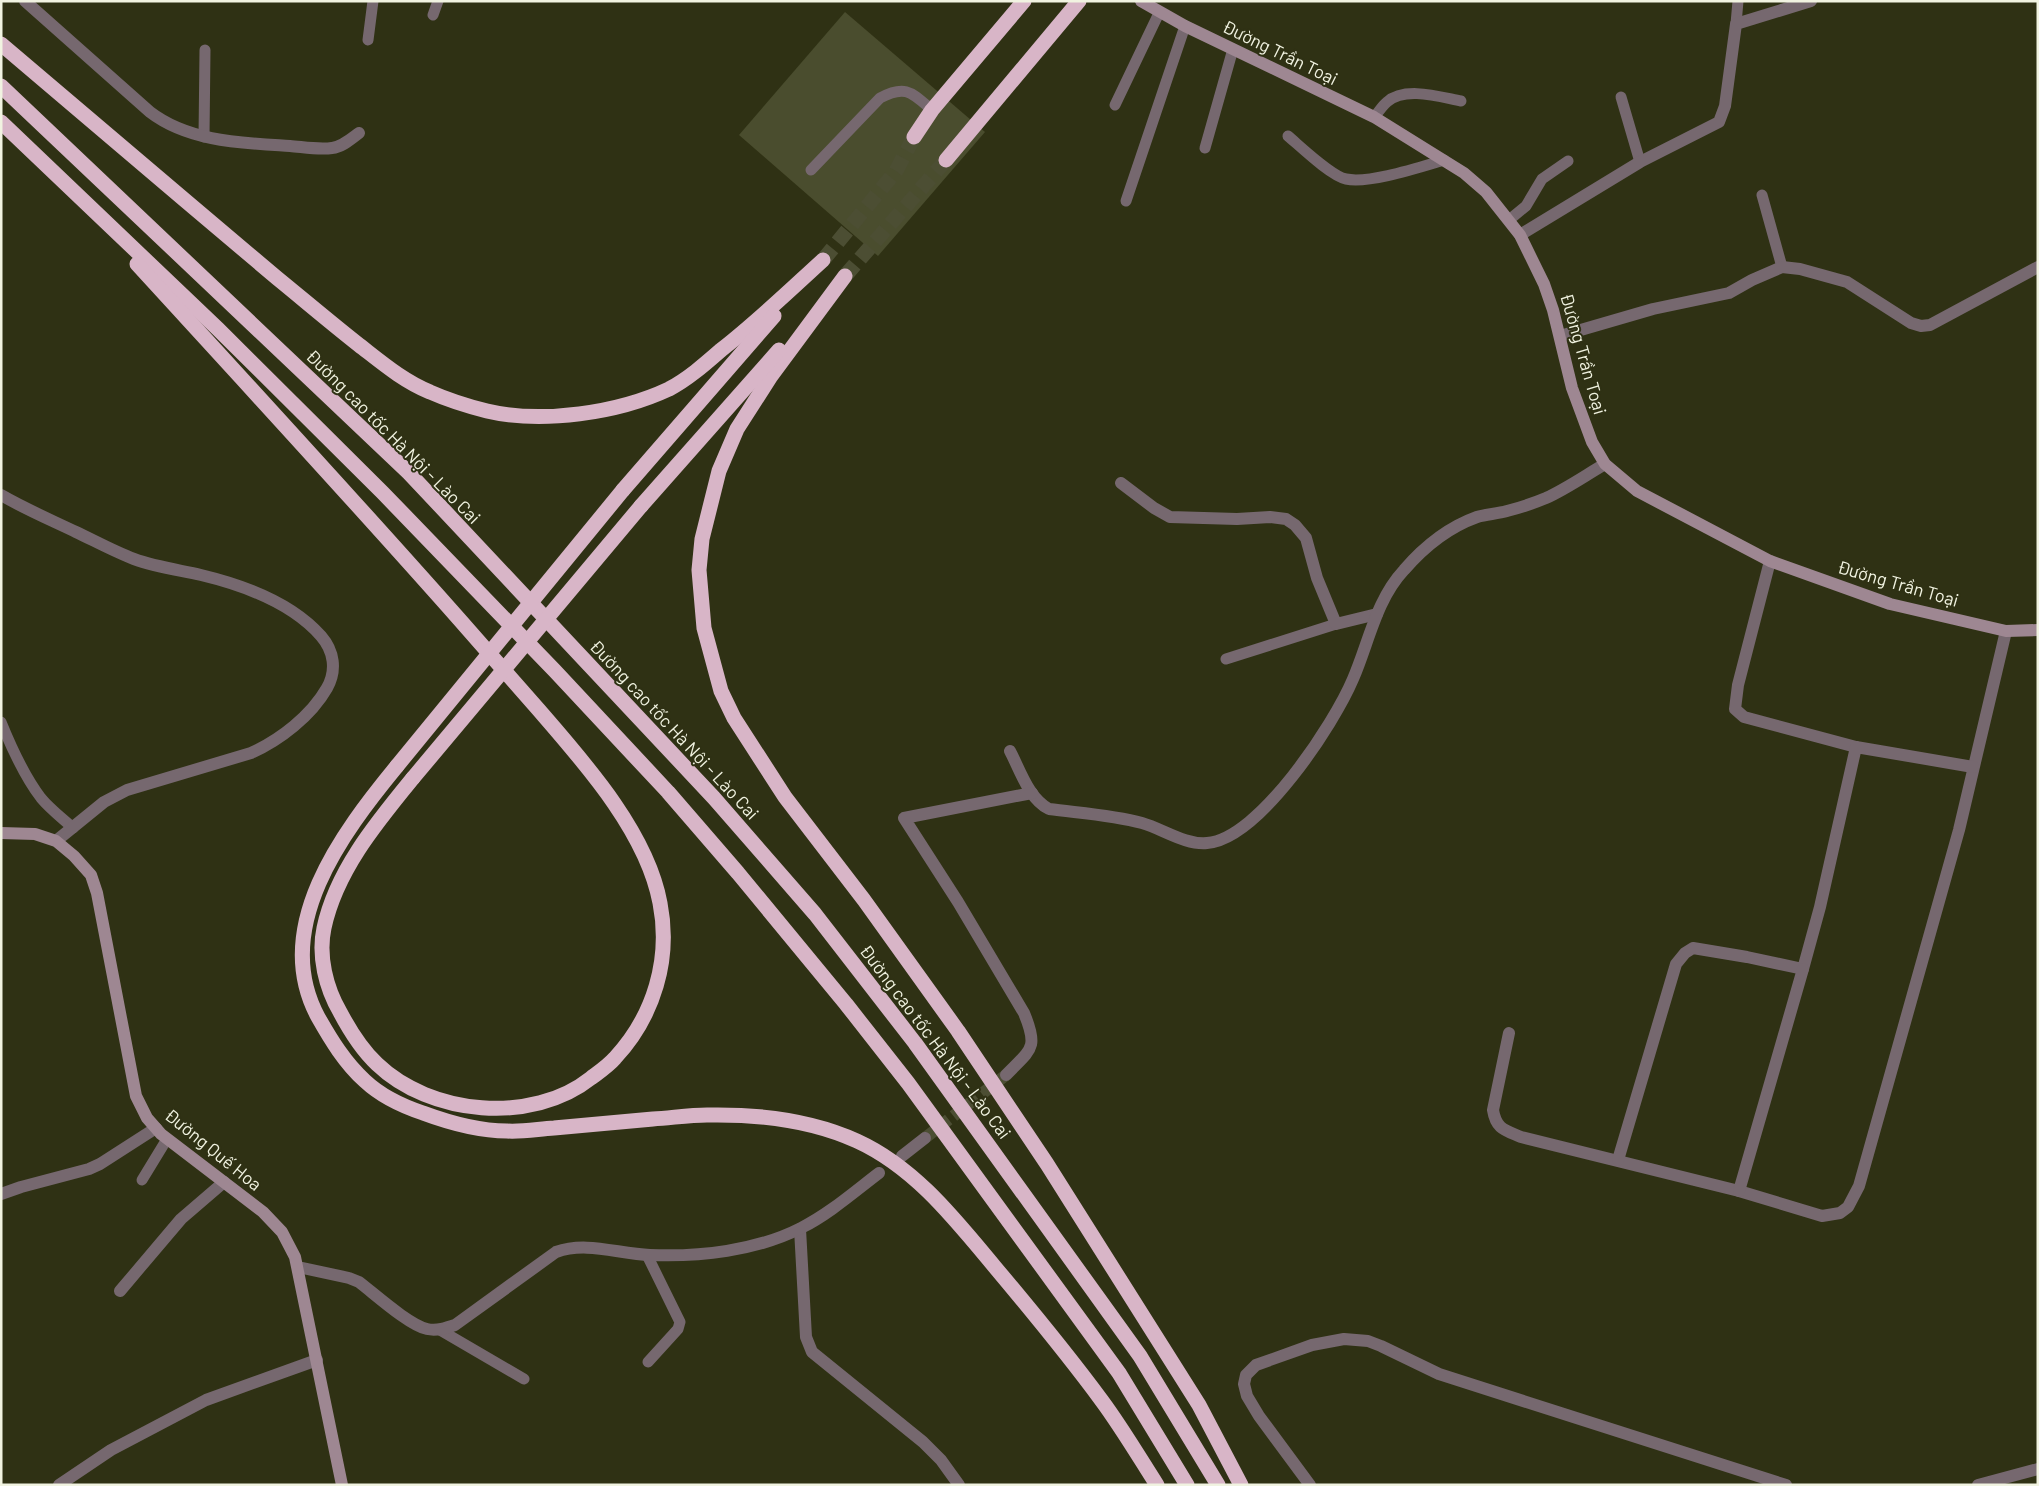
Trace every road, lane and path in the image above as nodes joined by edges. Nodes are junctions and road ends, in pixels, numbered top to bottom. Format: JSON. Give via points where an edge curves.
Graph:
{"nodes":[{"id":1,"x":25,"y":1,"type":"edge"},
{"id":2,"x":374,"y":1,"type":"edge"},
{"id":3,"x":438,"y":1,"type":"edge"},
{"id":4,"x":1024,"y":1,"type":"edge"},
{"id":5,"x":1079,"y":1,"type":"edge"},
{"id":6,"x":1141,"y":1,"type":"edge"},
{"id":7,"x":1738,"y":1,"type":"edge"},
{"id":8,"x":1811,"y":1,"type":"edge"},
{"id":9,"x":1159,"y":13,"type":"junction"},
{"id":10,"x":433,"y":15,"type":"dead end"},
{"id":11,"x":1736,"y":24,"type":"junction"},
{"id":12,"x":1185,"y":26,"type":"junction"},
{"id":13,"x":368,"y":40,"type":"dead end"},
{"id":14,"x":1,"y":44,"type":"edge"},
{"id":15,"x":1233,"y":49,"type":"junction"},
{"id":16,"x":205,"y":50,"type":"dead end"},
{"id":17,"x":1,"y":86,"type":"edge"},
{"id":18,"x":1620,"y":96,"type":"dead end"},
{"id":19,"x":1461,"y":101,"type":"dead end"},
{"id":20,"x":1115,"y":105,"type":"dead end"},
{"id":21,"x":932,"y":110,"type":"junction"},
{"id":22,"x":1374,"y":118,"type":"junction"},
{"id":23,"x":1,"y":122,"type":"edge"},
{"id":24,"x":359,"y":133,"type":"dead end"},
{"id":25,"x":1288,"y":136,"type":"dead end"},
{"id":26,"x":204,"y":137,"type":"junction"},
{"id":27,"x":914,"y":137,"type":"tunnel mouth"},
{"id":28,"x":1205,"y":148,"type":"dead end"},
{"id":29,"x":946,"y":160,"type":"tunnel mouth"},
{"id":30,"x":1444,"y":160,"type":"junction"},
{"id":31,"x":1568,"y":160,"type":"dead end"},
{"id":32,"x":1640,"y":162,"type":"junction"},
{"id":33,"x":811,"y":170,"type":"dead end"},
{"id":34,"x":52,"y":171,"type":"junction"},
{"id":35,"x":1762,"y":195,"type":"dead end"},
{"id":36,"x":1126,"y":201,"type":"dead end"},
{"id":37,"x":1509,"y":220,"type":"junction"},
{"id":38,"x":1520,"y":235,"type":"junction"},
{"id":39,"x":2038,"y":266,"type":"edge"},
{"id":40,"x":1782,"y":267,"type":"junction"},
{"id":41,"x":1560,"y":336,"type":"junction"},
{"id":42,"x":1605,"y":464,"type":"junction"},
{"id":43,"x":1121,"y":483,"type":"dead end"},
{"id":44,"x":1,"y":496,"type":"edge"},
{"id":45,"x":1770,"y":561,"type":"junction"},
{"id":46,"x":1377,"y":614,"type":"junction"},
{"id":47,"x":1336,"y":624,"type":"junction"},
{"id":48,"x":2038,"y":630,"type":"edge"},
{"id":49,"x":2006,"y":632,"type":"junction"},
{"id":50,"x":1226,"y":660,"type":"dead end"},
{"id":51,"x":1,"y":722,"type":"edge"},
{"id":52,"x":1856,"y":747,"type":"junction"},
{"id":53,"x":1010,"y":751,"type":"dead end"},
{"id":54,"x":1973,"y":767,"type":"junction"},
{"id":55,"x":1032,"y":793,"type":"junction"},
{"id":56,"x":73,"y":828,"type":"junction"},
{"id":57,"x":1,"y":833,"type":"edge"},
{"id":58,"x":56,"y":841,"type":"junction"},
{"id":59,"x":1804,"y":969,"type":"junction"},
{"id":60,"x":1509,"y":1033,"type":"dead end"},
{"id":61,"x":1006,"y":1075,"type":"tunnel mouth"},
{"id":62,"x":156,"y":1128,"type":"junction"},
{"id":63,"x":925,"y":1138,"type":"tunnel mouth"},
{"id":64,"x":167,"y":1139,"type":"junction"},
{"id":65,"x":902,"y":1156,"type":"dead end"},
{"id":66,"x":1618,"y":1160,"type":"junction"},
{"id":67,"x":879,"y":1173,"type":"dead end"},
{"id":68,"x":142,"y":1180,"type":"dead end"},
{"id":69,"x":224,"y":1182,"type":"junction"},
{"id":70,"x":1739,"y":1191,"type":"junction"},
{"id":71,"x":1,"y":1194,"type":"edge"},
{"id":72,"x":800,"y":1229,"type":"junction"},
{"id":73,"x":647,"y":1255,"type":"junction"},
{"id":74,"x":298,"y":1267,"type":"junction"},
{"id":75,"x":120,"y":1292,"type":"dead end"},
{"id":76,"x":440,"y":1330,"type":"junction"},
{"id":77,"x":317,"y":1360,"type":"junction"},
{"id":78,"x":648,"y":1362,"type":"dead end"},
{"id":79,"x":524,"y":1379,"type":"dead end"},
{"id":80,"x":2038,"y":1469,"type":"edge"},
{"id":81,"x":59,"y":1485,"type":"edge"},
{"id":82,"x":342,"y":1485,"type":"edge"},
{"id":83,"x":959,"y":1485,"type":"edge"},
{"id":84,"x":1157,"y":1485,"type":"edge"},
{"id":85,"x":1187,"y":1485,"type":"edge"},
{"id":86,"x":1218,"y":1485,"type":"edge"},
{"id":87,"x":1241,"y":1485,"type":"edge"},
{"id":88,"x":1310,"y":1485,"type":"edge"},
{"id":89,"x":1786,"y":1485,"type":"edge"},
{"id":90,"x":1978,"y":1485,"type":"edge"}],
"edges":[{"from":1,"to":26,"type":"street","via":[[155,116]]},
{"from":2,"to":13,"type":"lane"},
{"from":3,"to":10,"type":"lane"},
{"from":4,"to":21,"type":"highway"},
{"from":5,"to":29,"type":"highway"},
{"from":6,"to":9,"type":"street","name":"Đường Trần Toại"},
{"from":7,"to":11,"type":"lane"},
{"from":8,"to":11,"type":"street"},
{"from":9,"to":12,"type":"street","name":"Đường Trần Toại"},
{"from":9,"to":20,"type":"lane"},
{"from":11,"to":32,"type":"street","via":[[1725,106],[1719,122]]},
{"from":12,"to":15,"type":"street","name":"Đường Trần Toại"},
{"from":12,"to":36,"type":"lane"},
{"from":14,"to":84,"type":"highway","bridge":true,"via":[[331,323],[402,378],[428,391],[489,412],[563,415],[617,406],[667,390],[730,344],[823,260],[623,490],[368,800],[318,886],[306,919],[302,965],[316,1013],[340,1054],[366,1082],[400,1105],[457,1125],[508,1132],[705,1114],[784,1119],[856,1140],[879,1153],[932,1194],[1033,1312],[1104,1403]]},
{"from":15,"to":22,"type":"street","name":"Đường Trần Toại"},
{"from":15,"to":28,"type":"lane"},
{"from":16,"to":26,"type":"lane"},
{"from":17,"to":86,"type":"highway","name":"Đường cao tốc Hà Nội - Lào Cai","via":[[409,473],[755,845],[815,914],[926,1059],[1140,1356]]},
{"from":18,"to":32,"type":"lane"},
{"from":19,"to":22,"type":"lane","via":[[1406,94],[1387,102]]},
{"from":21,"to":27,"type":"highway"},
{"from":21,"to":33,"type":"lane","via":[[910,92],[896,90],[887,94]]},
{"from":22,"to":30,"type":"street","name":"Đường Trần Toại"},
{"from":23,"to":34,"type":"highway"},
{"from":24,"to":26,"type":"street","via":[[333,148],[251,144]]},
{"from":25,"to":30,"type":"lane","via":[[1346,180],[1389,176]]},
{"from":30,"to":37,"type":"street","name":"Đường Trần Toại","via":[[1486,192]]},
{"from":31,"to":37,"type":"lane","via":[[1542,179],[1526,206]]},
{"from":32,"to":38,"type":"street"},
{"from":34,"to":85,"type":"highway","via":[[383,493],[555,671],[668,792],[738,873],[914,1091],[1120,1374]]},
{"from":34,"to":87,"type":"highway","bridge":true,"via":[[362,509],[573,750],[613,801],[650,870],[660,901],[664,941],[659,980],[642,1024],[614,1060],[584,1084],[549,1100],[506,1109],[460,1106],[408,1087],[378,1066],[354,1039],[334,1002],[323,962],[324,928],[335,895],[348,868],[382,816],[412,778],[641,506],[845,276],[771,376],[737,429],[719,471],[702,539],[699,570],[704,628],[722,691],[734,718],[780,790],[958,1031],[1042,1156],[1200,1404]]},
{"from":35,"to":40,"type":"lane"},
{"from":37,"to":38,"type":"street","name":"Đường Trần Toại"},
{"from":38,"to":41,"type":"street","name":"Đường Trần Toại","via":[[1544,284]]},
{"from":39,"to":40,"type":"street","via":[[1936,323],[1921,326],[1911,323],[1847,282]]},
{"from":40,"to":41,"type":"street","via":[[1729,293],[1653,309]]},
{"from":41,"to":42,"type":"street","name":"Đường Trần Toại","via":[[1582,419]]},
{"from":42,"to":45,"type":"street","name":"Đường Trần Toại","via":[[1637,491]]},
{"from":42,"to":46,"type":"street","via":[[1546,498],[1506,512],[1479,516],[1446,533],[1402,571]]},
{"from":43,"to":47,"type":"street","via":[[1170,517],[1286,519],[1306,538],[1317,578]]},
{"from":44,"to":56,"type":"street","via":[[132,559],[203,576],[282,605],[311,625],[325,641],[334,663],[332,680],[323,695],[292,728],[270,745],[127,790],[104,802]]},
{"from":45,"to":49,"type":"street","name":"Đường Trần Toại","via":[[1890,604]]},
{"from":45,"to":52,"type":"street","via":[[1738,685],[1735,709],[1744,717]]},
{"from":46,"to":47,"type":"street"},
{"from":46,"to":55,"type":"street","via":[[1338,712],[1272,801],[1245,826],[1218,842],[1195,842],[1140,822],[1049,809]]},
{"from":47,"to":50,"type":"lane"},
{"from":48,"to":49,"type":"street","name":"Đường Trần Toại"},
{"from":49,"to":54,"type":"street"},
{"from":51,"to":56,"type":"lane","via":[[30,783],[42,800]]},
{"from":52,"to":54,"type":"street"},
{"from":52,"to":59,"type":"street"},
{"from":53,"to":55,"type":"street"},
{"from":54,"to":70,"type":"street","via":[[1913,998],[1859,1186],[1848,1207],[1840,1214],[1822,1216]]},
{"from":55,"to":61,"type":"street","via":[[904,818],[968,919],[1032,1032],[1029,1051]]},
{"from":56,"to":58,"type":"street"},
{"from":57,"to":58,"type":"street","name":"Đường Quế Hoa","via":[[35,834]]},
{"from":58,"to":62,"type":"street","name":"Đường Quế Hoa","via":[[91,875],[98,893],[136,1096]]},
{"from":59,"to":66,"type":"street","via":[[1693,948],[1681,957],[1676,964]]},
{"from":59,"to":70,"type":"street"},
{"from":60,"to":66,"type":"street","via":[[1492,1110],[1495,1121],[1503,1129],[1521,1137]]},
{"from":62,"to":64,"type":"street","name":"Đường Quế Hoa"},
{"from":62,"to":71,"type":"street","via":[[90,1169]]},
{"from":63,"to":65,"type":"street"},
{"from":64,"to":68,"type":"lane"},
{"from":64,"to":69,"type":"street","name":"Đường Quế Hoa"},
{"from":66,"to":70,"type":"street"},
{"from":67,"to":72,"type":"street"},
{"from":69,"to":74,"type":"street","name":"Đường Quế Hoa","via":[[263,1212],[282,1232]]},
{"from":69,"to":75,"type":"street","via":[[181,1219]]},
{"from":72,"to":73,"type":"street","via":[[749,1247],[713,1254]]},
{"from":72,"to":83,"type":"street","via":[[806,1337],[812,1352],[922,1442],[941,1460]]},
{"from":73,"to":76,"type":"street","via":[[568,1247],[556,1252],[454,1325]]},
{"from":73,"to":78,"type":"lane","via":[[680,1322],[678,1329]]},
{"from":74,"to":76,"type":"street","via":[[359,1282],[416,1325]]},
{"from":74,"to":77,"type":"street","name":"Đường Quế Hoa"},
{"from":76,"to":79,"type":"lane"},
{"from":77,"to":81,"type":"street","via":[[206,1400],[111,1450]]},
{"from":77,"to":82,"type":"street","name":"Đường Quế Hoa"},
{"from":80,"to":90,"type":"street"},
{"from":88,"to":89,"type":"street","via":[[1247,1396],[1246,1375],[1256,1365],[1312,1345],[1344,1339],[1368,1341],[1439,1374]]}]}
